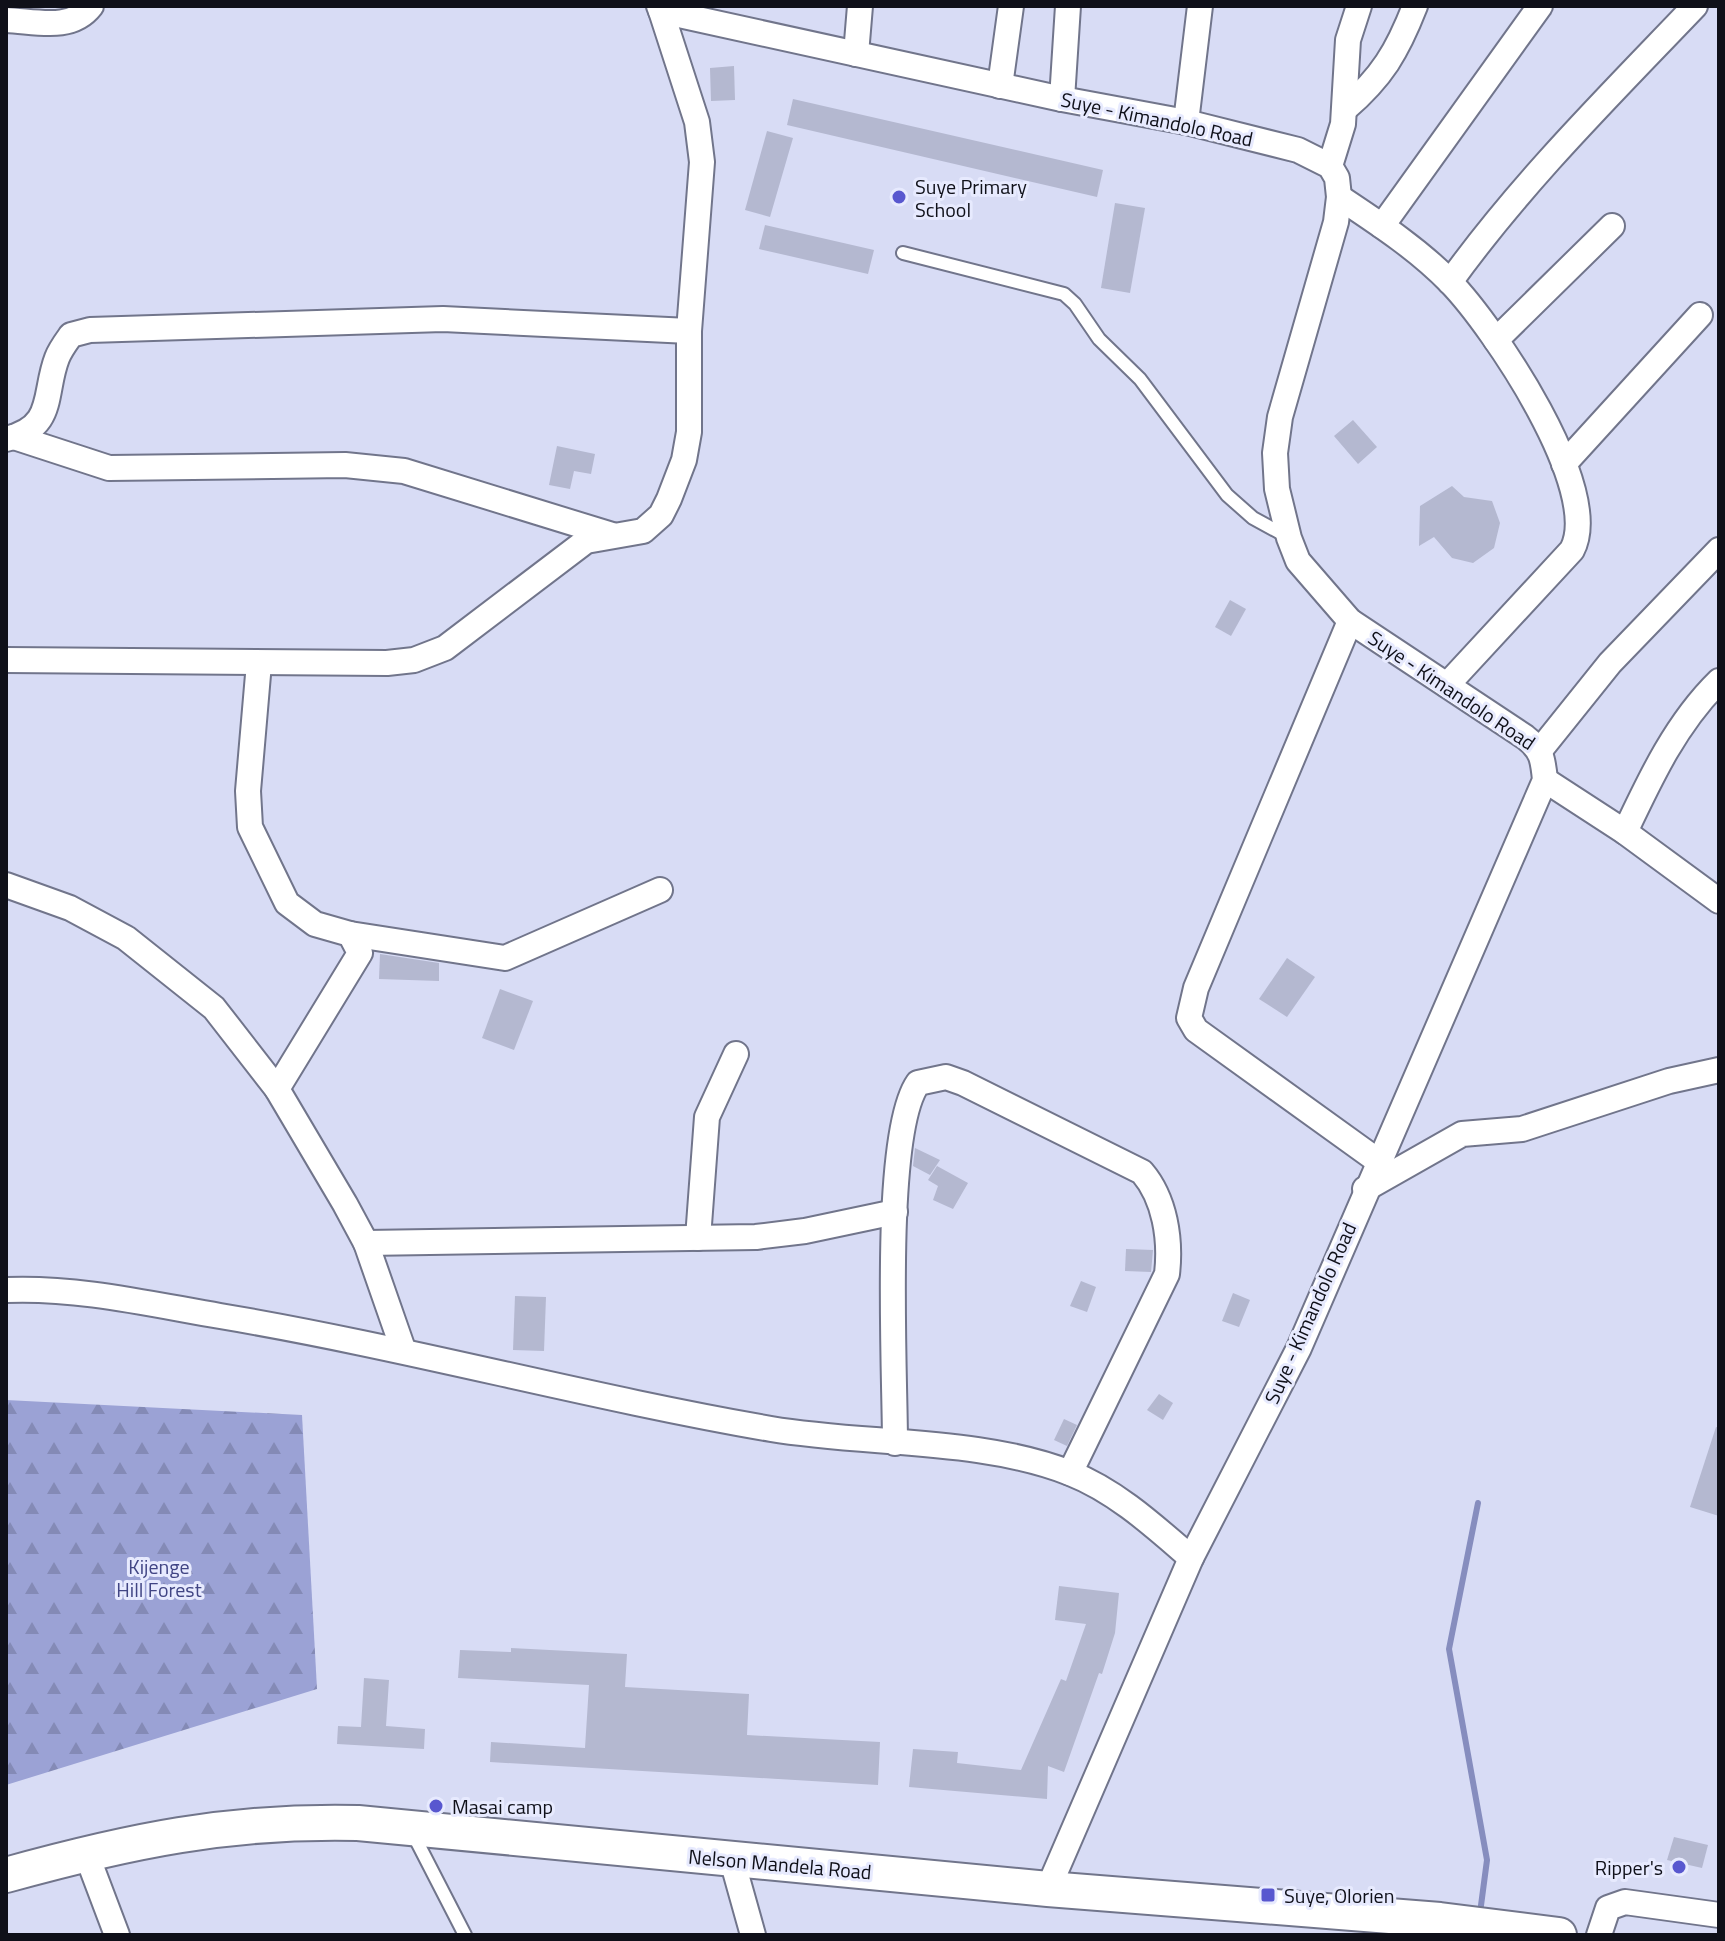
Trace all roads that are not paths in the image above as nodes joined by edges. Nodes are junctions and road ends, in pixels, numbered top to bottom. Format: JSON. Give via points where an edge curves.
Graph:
{"nodes":[{"id":1,"x":91,"y":6,"type":"edge"},
{"id":2,"x":860,"y":6,"type":"edge"},
{"id":3,"x":1011,"y":6,"type":"edge"},
{"id":4,"x":1068,"y":6,"type":"edge"},
{"id":5,"x":1200,"y":6,"type":"edge"},
{"id":6,"x":1359,"y":6,"type":"edge"},
{"id":7,"x":1415,"y":6,"type":"edge"},
{"id":8,"x":1540,"y":6,"type":"edge"},
{"id":9,"x":1695,"y":6,"type":"edge"},
{"id":10,"x":660,"y":8,"type":"edge"},
{"id":11,"x":6,"y":20,"type":"edge"},
{"id":12,"x":856,"y":54,"type":"junction"},
{"id":13,"x":1000,"y":86,"type":"junction"},
{"id":14,"x":1062,"y":99,"type":"junction"},
{"id":15,"x":1345,"y":109,"type":"junction"},
{"id":16,"x":1186,"y":122,"type":"junction"},
{"id":17,"x":1330,"y":166,"type":"junction"},
{"id":18,"x":1339,"y":197,"type":"junction"},
{"id":19,"x":1382,"y":226,"type":"junction"},
{"id":20,"x":1612,"y":226,"type":"dead end"},
{"id":21,"x":903,"y":253,"type":"dead end"},
{"id":22,"x":1450,"y":282,"type":"junction"},
{"id":23,"x":1700,"y":315,"type":"dead end"},
{"id":24,"x":689,"y":331,"type":"junction"},
{"id":25,"x":1496,"y":340,"type":"junction"},
{"id":26,"x":10,"y":438,"type":"edge"},
{"id":27,"x":1564,"y":464,"type":"junction"},
{"id":28,"x":613,"y":535,"type":"junction"},
{"id":29,"x":1289,"y":538,"type":"junction"},
{"id":30,"x":1719,"y":550,"type":"edge"},
{"id":31,"x":1350,"y":621,"type":"junction"},
{"id":32,"x":6,"y":660,"type":"edge"},
{"id":33,"x":259,"y":663,"type":"junction"},
{"id":34,"x":1719,"y":681,"type":"edge"},
{"id":35,"x":1447,"y":685,"type":"junction"},
{"id":36,"x":1541,"y":749,"type":"junction"},
{"id":37,"x":1545,"y":780,"type":"junction"},
{"id":38,"x":1625,"y":832,"type":"junction"},
{"id":39,"x":7,"y":888,"type":"edge"},
{"id":40,"x":660,"y":890,"type":"dead end"},
{"id":41,"x":1719,"y":901,"type":"edge"},
{"id":42,"x":350,"y":934,"type":"junction"},
{"id":43,"x":736,"y":1054,"type":"dead end"},
{"id":44,"x":1719,"y":1070,"type":"edge"},
{"id":45,"x":277,"y":1089,"type":"junction"},
{"id":46,"x":1378,"y":1161,"type":"junction"},
{"id":47,"x":1365,"y":1189,"type":"junction"},
{"id":48,"x":895,"y":1212,"type":"junction"},
{"id":49,"x":698,"y":1238,"type":"junction"},
{"id":50,"x":366,"y":1243,"type":"junction"},
{"id":51,"x":6,"y":1290,"type":"edge"},
{"id":52,"x":403,"y":1349,"type":"junction"},
{"id":53,"x":895,"y":1443,"type":"junction"},
{"id":54,"x":1070,"y":1473,"type":"junction"},
{"id":55,"x":1191,"y":1558,"type":"junction"},
{"id":56,"x":411,"y":1830,"type":"junction"},
{"id":57,"x":86,"y":1853,"type":"junction"},
{"id":58,"x":732,"y":1860,"type":"junction"},
{"id":59,"x":6,"y":1875,"type":"edge"},
{"id":60,"x":1048,"y":1889,"type":"junction"},
{"id":61,"x":1719,"y":1915,"type":"edge"},
{"id":62,"x":117,"y":1935,"type":"edge"},
{"id":63,"x":465,"y":1935,"type":"edge"},
{"id":64,"x":753,"y":1935,"type":"edge"},
{"id":65,"x":1559,"y":1935,"type":"edge"},
{"id":66,"x":1599,"y":1935,"type":"edge"}],
"edges":[{"from":1,"to":11,"type":"street","via":[[64,23]]},
{"from":2,"to":12,"type":"street"},
{"from":3,"to":13,"type":"street"},
{"from":4,"to":14,"type":"street"},
{"from":5,"to":16,"type":"street"},
{"from":6,"to":15,"type":"street","via":[[1346,51]]},
{"from":7,"to":15,"type":"street","via":[[1399,47],[1373,84]]},
{"from":8,"to":19,"type":"street"},
{"from":9,"to":22,"type":"street","via":[[1552,156]]},
{"from":10,"to":12,"type":"street","name":"Suye - Kimandolo Road"},
{"from":10,"to":24,"type":"street","via":[[697,122],[702,162]]},
{"from":12,"to":13,"type":"street","name":"Suye - Kimandolo Road"},
{"from":13,"to":14,"type":"street","name":"Suye - Kimandolo Road"},
{"from":14,"to":16,"type":"street","name":"Suye - Kimandolo Road"},
{"from":15,"to":17,"type":"street"},
{"from":16,"to":17,"type":"street","name":"Suye - Kimandolo Road","via":[[1298,150]]},
{"from":17,"to":18,"type":"street","name":"Suye - Kimandolo Road"},
{"from":18,"to":19,"type":"street"},
{"from":18,"to":29,"type":"street","name":"Suye - Kimandolo Road","via":[[1280,417],[1277,489]]},
{"from":19,"to":22,"type":"street"},
{"from":20,"to":25,"type":"street"},
{"from":21,"to":29,"type":"lane","via":[[1064,294],[1140,379],[1227,495],[1253,518]]},
{"from":22,"to":25,"type":"street"},
{"from":23,"to":27,"type":"street"},
{"from":24,"to":26,"type":"street","via":[[443,319],[90,330],[71,335],[57,357],[45,414]]},
{"from":24,"to":28,"type":"street","via":[[691,400],[684,460],[652,525]]},
{"from":25,"to":27,"type":"street"},
{"from":26,"to":28,"type":"street","via":[[109,468],[345,465],[404,471]]},
{"from":27,"to":35,"type":"street","via":[[1578,513],[1572,550]]},
{"from":28,"to":33,"type":"street","via":[[586,541],[445,648],[414,660]]},
{"from":29,"to":31,"type":"street","name":"Suye - Kimandolo Road","via":[[1298,561]]},
{"from":30,"to":36,"type":"street","via":[[1610,663]]},
{"from":31,"to":35,"type":"street","name":"Suye - Kimandolo Road"},
{"from":31,"to":46,"type":"street","via":[[1196,988],[1189,1018],[1196,1030]]},
{"from":32,"to":33,"type":"street"},
{"from":33,"to":42,"type":"street","via":[[250,827],[287,903],[315,924]]},
{"from":34,"to":38,"type":"street","via":[[1656,766]]},
{"from":35,"to":36,"type":"street","name":"Suye - Kimandolo Road"},
{"from":36,"to":37,"type":"street","name":"Suye - Kimandolo Road"},
{"from":37,"to":38,"type":"street"},
{"from":37,"to":46,"type":"street","name":"Suye - Kimandolo Road"},
{"from":38,"to":41,"type":"street"},
{"from":39,"to":45,"type":"street","via":[[70,908],[126,938],[214,1008]]},
{"from":40,"to":42,"type":"street","via":[[505,958]]},
{"from":42,"to":45,"type":"street","via":[[360,953],[355,966]]},
{"from":43,"to":49,"type":"street","via":[[707,1117]]},
{"from":44,"to":47,"type":"street","via":[[1522,1129],[1462,1134]]},
{"from":45,"to":50,"type":"street"},
{"from":46,"to":47,"type":"street","name":"Suye - Kimandolo Road"},
{"from":47,"to":55,"type":"street","name":"Suye - Kimandolo Road","via":[[1299,1348]]},
{"from":48,"to":49,"type":"street","via":[[805,1231]]},
{"from":48,"to":53,"type":"street"},
{"from":48,"to":54,"type":"street","via":[[895,1171],[910,1095],[918,1083],[946,1077],[1142,1172],[1154,1186],[1168,1240],[1167,1274]]},
{"from":49,"to":50,"type":"street"},
{"from":50,"to":52,"type":"street"},
{"from":51,"to":52,"type":"street","via":[[97,1295]]},
{"from":52,"to":53,"type":"street","via":[[771,1429]]},
{"from":53,"to":54,"type":"street","via":[[1011,1455]]},
{"from":54,"to":55,"type":"street","via":[[1134,1511]]},
{"from":55,"to":60,"type":"street","name":"Suye - Kimandolo Road"},
{"from":56,"to":57,"type":"main road","name":"Nelson Mandela Road","via":[[358,1823],[263,1824],[153,1837]]},
{"from":56,"to":58,"type":"main road","name":"Nelson Mandela Road"},
{"from":56,"to":63,"type":"lane"},
{"from":57,"to":59,"type":"main road","name":"Nelson Mandela Road"},
{"from":57,"to":62,"type":"street"},
{"from":58,"to":60,"type":"main road","name":"Nelson Mandela Road"},
{"from":58,"to":64,"type":"street"},
{"from":60,"to":65,"type":"main road","name":"Nelson Mandela Road","via":[[1440,1920]]},
{"from":61,"to":66,"type":"street","via":[[1625,1902],[1608,1908]]}]}
